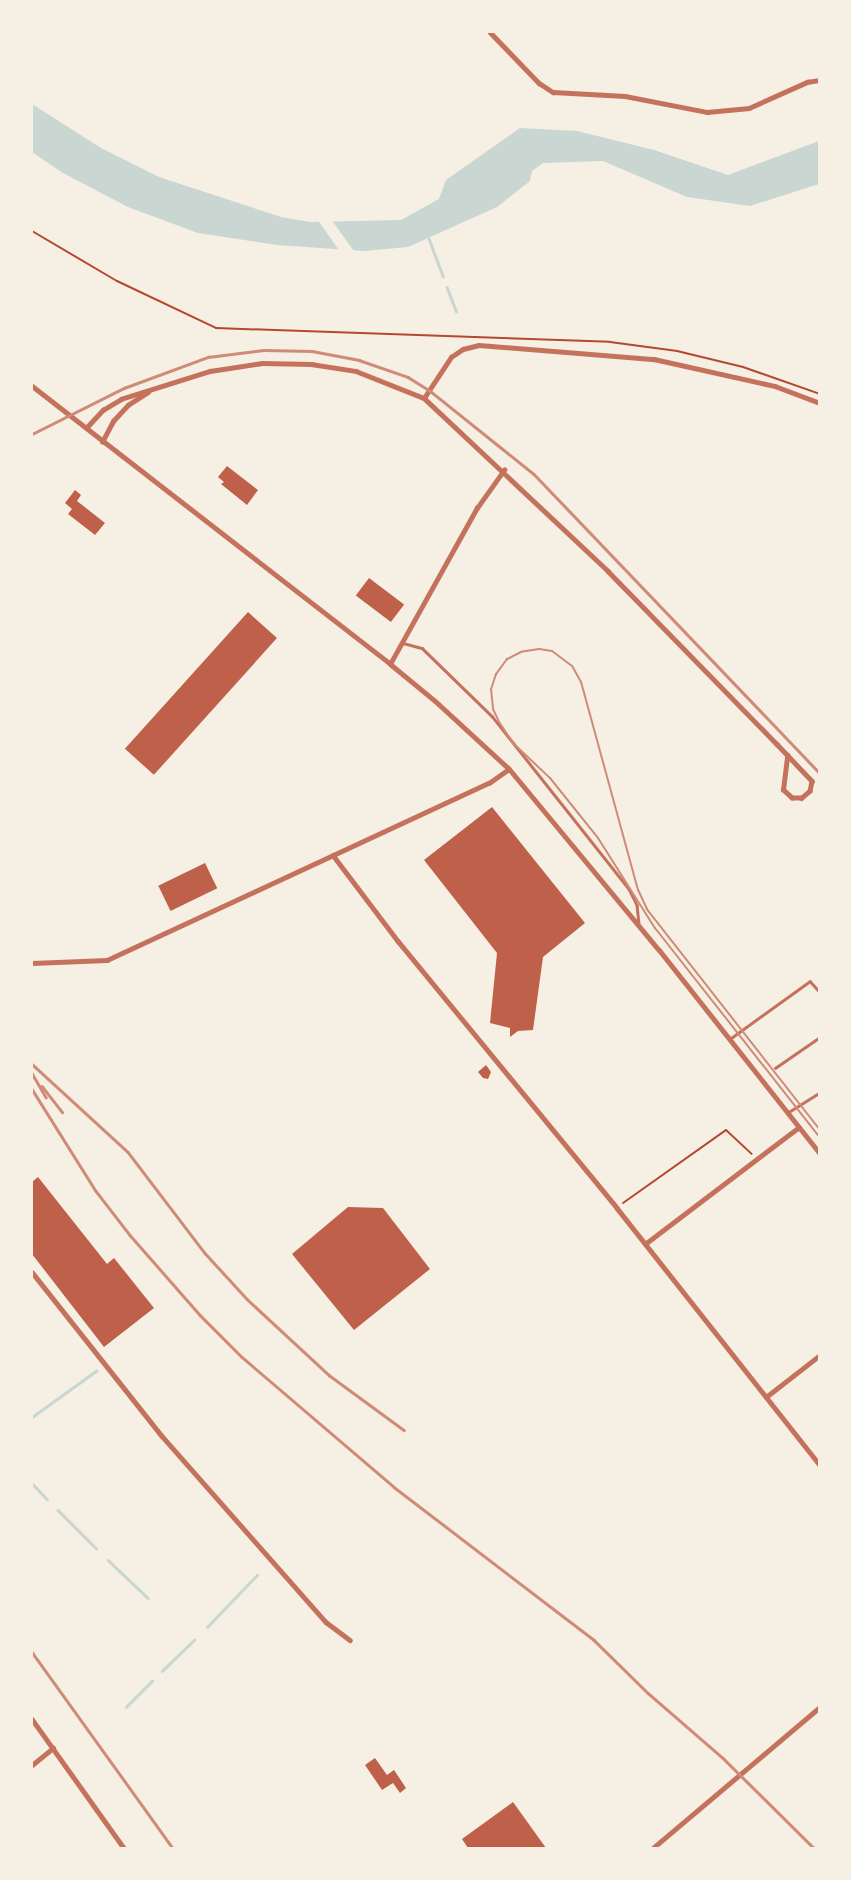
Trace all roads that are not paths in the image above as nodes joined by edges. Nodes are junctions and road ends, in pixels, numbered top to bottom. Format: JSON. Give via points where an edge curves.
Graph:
{"nodes":[{"id":1,"x":490,"y":32,"type":"edge"},
{"id":2,"x":820,"y":80,"type":"edge"},
{"id":3,"x":32,"y":386,"type":"edge"},
{"id":4,"x":155,"y":387,"type":"junction"},
{"id":5,"x":424,"y":398,"type":"junction"},
{"id":6,"x":820,"y":403,"type":"edge"},
{"id":7,"x":86,"y":428,"type":"junction"},
{"id":8,"x":102,"y":442,"type":"junction"},
{"id":9,"x":504,"y":470,"type":"junction"},
{"id":10,"x":402,"y":643,"type":"junction"},
{"id":11,"x":390,"y":664,"type":"junction"},
{"id":12,"x":787,"y":755,"type":"junction"},
{"id":13,"x":509,"y":769,"type":"junction"},
{"id":14,"x":333,"y":855,"type":"junction"},
{"id":15,"x":639,"y":926,"type":"junction"},
{"id":16,"x":32,"y":963,"type":"edge"},
{"id":17,"x":820,"y":992,"type":"edge"},
{"id":18,"x":820,"y":1037,"type":"edge"},
{"id":19,"x":729,"y":1040,"type":"junction"},
{"id":20,"x":775,"y":1068,"type":"dead end"},
{"id":21,"x":820,"y":1093,"type":"edge"},
{"id":22,"x":788,"y":1113,"type":"junction"},
{"id":23,"x":799,"y":1127,"type":"junction"},
{"id":24,"x":820,"y":1154,"type":"edge"},
{"id":25,"x":645,"y":1244,"type":"junction"},
{"id":26,"x":32,"y":1272,"type":"edge"},
{"id":27,"x":820,"y":1355,"type":"edge"},
{"id":28,"x":766,"y":1397,"type":"junction"},
{"id":29,"x":820,"y":1465,"type":"edge"},
{"id":30,"x":350,"y":1640,"type":"dead end"},
{"id":31,"x":820,"y":1707,"type":"edge"},
{"id":32,"x":32,"y":1719,"type":"edge"},
{"id":33,"x":53,"y":1748,"type":"junction"},
{"id":34,"x":32,"y":1765,"type":"edge"},
{"id":35,"x":124,"y":1849,"type":"edge"},
{"id":36,"x":653,"y":1849,"type":"edge"}],
"edges":[{"from":1,"to":2,"type":"street","via":[[553,92],[625,96],[707,112],[749,108]]},
{"from":3,"to":7,"type":"street"},
{"from":4,"to":5,"type":"street","via":[[210,370],[262,363],[311,364],[356,371]]},
{"from":4,"to":7,"type":"street","via":[[121,399]]},
{"from":4,"to":8,"type":"street","via":[[128,405]]},
{"from":5,"to":6,"type":"street","via":[[451,357],[479,345],[654,359],[775,386]]},
{"from":5,"to":9,"type":"street"},
{"from":7,"to":8,"type":"street"},
{"from":8,"to":11,"type":"street"},
{"from":9,"to":10,"type":"street","via":[[477,508]]},
{"from":9,"to":12,"type":"street"},
{"from":10,"to":11,"type":"street"},
{"from":10,"to":15,"type":"lane","via":[[422,648],[492,716],[629,889],[637,905]]},
{"from":11,"to":13,"type":"street"},
{"from":12,"to":12,"type":"street","via":[[812,781],[802,798],[792,798],[783,790]]},
{"from":13,"to":14,"type":"street","via":[[489,783]]},
{"from":13,"to":15,"type":"street"},
{"from":14,"to":16,"type":"street","via":[[107,960]]},
{"from":14,"to":25,"type":"street"},
{"from":15,"to":19,"type":"street"},
{"from":17,"to":19,"type":"lane","via":[[810,981]]},
{"from":18,"to":20,"type":"lane"},
{"from":19,"to":22,"type":"street"},
{"from":21,"to":22,"type":"lane"},
{"from":22,"to":23,"type":"street"},
{"from":23,"to":24,"type":"street"},
{"from":23,"to":25,"type":"street"},
{"from":25,"to":28,"type":"street"},
{"from":26,"to":30,"type":"street","via":[[162,1436],[326,1622]]},
{"from":27,"to":28,"type":"street"},
{"from":28,"to":29,"type":"street"},
{"from":31,"to":36,"type":"street"},
{"from":32,"to":33,"type":"street"},
{"from":33,"to":34,"type":"street"},
{"from":33,"to":35,"type":"street"}]}
